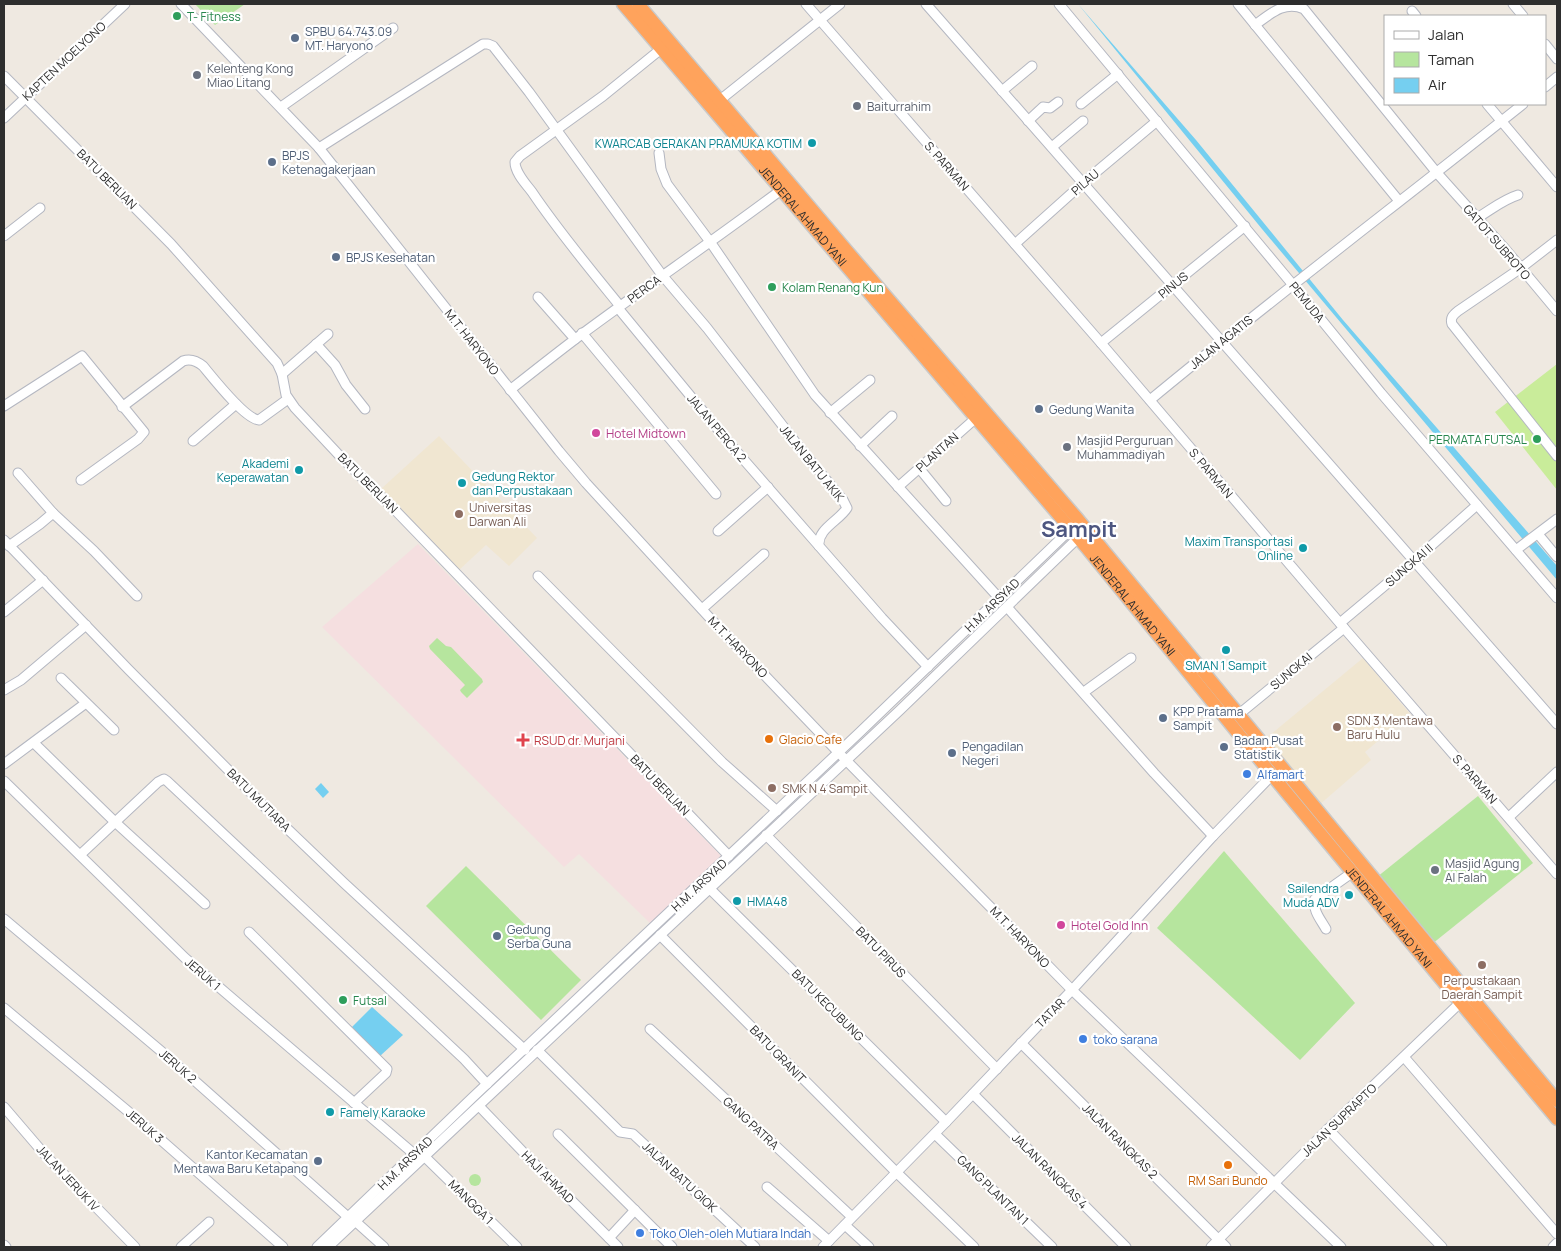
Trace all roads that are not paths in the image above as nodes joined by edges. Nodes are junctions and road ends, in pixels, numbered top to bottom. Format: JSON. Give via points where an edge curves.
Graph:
{"nodes":[{"id":1,"x":125,"y":4,"type":"edge"},
{"id":2,"x":181,"y":4,"type":"edge"},
{"id":3,"x":623,"y":4,"type":"edge"},
{"id":4,"x":638,"y":4,"type":"edge"},
{"id":5,"x":806,"y":4,"type":"edge"},
{"id":6,"x":840,"y":4,"type":"edge"},
{"id":7,"x":926,"y":4,"type":"edge"},
{"id":8,"x":1059,"y":4,"type":"edge"},
{"id":9,"x":1238,"y":4,"type":"edge"},
{"id":10,"x":1513,"y":4,"type":"edge"},
{"id":11,"x":1522,"y":15,"type":"edge"},
{"id":12,"x":819,"y":20,"type":"junction"},
{"id":13,"x":1255,"y":25,"type":"junction"},
{"id":14,"x":393,"y":28,"type":"dead end"},
{"id":15,"x":1546,"y":45,"type":"edge"},
{"id":16,"x":661,"y":49,"type":"junction"},
{"id":17,"x":1557,"y":59,"type":"edge"},
{"id":18,"x":1032,"y":66,"type":"dead end"},
{"id":19,"x":1118,"y":74,"type":"junction"},
{"id":20,"x":4,"y":76,"type":"edge"},
{"id":21,"x":1557,"y":77,"type":"edge"},
{"id":22,"x":1546,"y":85,"type":"edge"},
{"id":23,"x":1002,"y":91,"type":"junction"},
{"id":24,"x":25,"y":98,"type":"junction"},
{"id":25,"x":720,"y":100,"type":"junction"},
{"id":26,"x":1058,"y":102,"type":"dead end"},
{"id":27,"x":1081,"y":104,"type":"dead end"},
{"id":28,"x":1488,"y":105,"type":"edge"},
{"id":29,"x":1522,"y":105,"type":"edge"},
{"id":30,"x":281,"y":107,"type":"junction"},
{"id":31,"x":4,"y":118,"type":"edge"},
{"id":32,"x":1028,"y":121,"type":"junction"},
{"id":33,"x":1082,"y":121,"type":"dead end"},
{"id":34,"x":1501,"y":121,"type":"junction"},
{"id":35,"x":1157,"y":122,"type":"junction"},
{"id":36,"x":556,"y":130,"type":"junction"},
{"id":37,"x":1052,"y":147,"type":"junction"},
{"id":38,"x":319,"y":148,"type":"junction"},
{"id":39,"x":659,"y":153,"type":"dead end"},
{"id":40,"x":1437,"y":173,"type":"junction"},
{"id":41,"x":1083,"y":183,"type":"junction"},
{"id":42,"x":1557,"y":187,"type":"edge"},
{"id":43,"x":781,"y":190,"type":"junction"},
{"id":44,"x":1518,"y":194,"type":"dead end"},
{"id":45,"x":1399,"y":201,"type":"junction"},
{"id":46,"x":40,"y":208,"type":"dead end"},
{"id":47,"x":1477,"y":218,"type":"junction"},
{"id":48,"x":1245,"y":226,"type":"junction"},
{"id":49,"x":4,"y":236,"type":"edge"},
{"id":50,"x":1557,"y":240,"type":"edge"},
{"id":51,"x":711,"y":242,"type":"junction"},
{"id":52,"x":1015,"y":244,"type":"junction"},
{"id":53,"x":849,"y":262,"type":"junction"},
{"id":54,"x":1521,"y":268,"type":"junction"},
{"id":55,"x":662,"y":275,"type":"junction"},
{"id":56,"x":1293,"y":284,"type":"junction"},
{"id":57,"x":1173,"y":286,"type":"junction"},
{"id":58,"x":538,"y":296,"type":"dead end"},
{"id":59,"x":619,"y":307,"type":"junction"},
{"id":60,"x":1557,"y":311,"type":"edge"},
{"id":61,"x":328,"y":334,"type":"dead end"},
{"id":62,"x":579,"y":336,"type":"junction"},
{"id":63,"x":1222,"y":341,"type":"junction"},
{"id":64,"x":1101,"y":343,"type":"junction"},
{"id":65,"x":316,"y":344,"type":"junction"},
{"id":66,"x":282,"y":374,"type":"junction"},
{"id":67,"x":870,"y":380,"type":"dead end"},
{"id":68,"x":510,"y":390,"type":"junction"},
{"id":69,"x":288,"y":399,"type":"junction"},
{"id":70,"x":1150,"y":400,"type":"junction"},
{"id":71,"x":969,"y":402,"type":"junction"},
{"id":72,"x":236,"y":404,"type":"junction"},
{"id":73,"x":4,"y":406,"type":"edge"},
{"id":74,"x":122,"y":407,"type":"junction"},
{"id":75,"x":365,"y":409,"type":"dead end"},
{"id":76,"x":830,"y":413,"type":"junction"},
{"id":77,"x":892,"y":416,"type":"dead end"},
{"id":78,"x":976,"y":418,"type":"junction"},
{"id":79,"x":193,"y":441,"type":"dead end"},
{"id":80,"x":860,"y":446,"type":"junction"},
{"id":81,"x":1557,"y":456,"type":"edge"},
{"id":82,"x":919,"y":468,"type":"junction"},
{"id":83,"x":18,"y":473,"type":"dead end"},
{"id":84,"x":81,"y":480,"type":"dead end"},
{"id":85,"x":768,"y":487,"type":"junction"},
{"id":86,"x":898,"y":487,"type":"junction"},
{"id":87,"x":716,"y":494,"type":"dead end"},
{"id":88,"x":946,"y":501,"type":"dead end"},
{"id":89,"x":1477,"y":505,"type":"junction"},
{"id":90,"x":53,"y":513,"type":"junction"},
{"id":91,"x":1557,"y":519,"type":"edge"},
{"id":92,"x":1079,"y":530,"type":"junction"},
{"id":93,"x":718,"y":531,"type":"dead end"},
{"id":94,"x":1535,"y":536,"type":"junction"},
{"id":95,"x":7,"y":543,"type":"edge"},
{"id":96,"x":819,"y":546,"type":"junction"},
{"id":97,"x":1516,"y":550,"type":"junction"},
{"id":98,"x":764,"y":554,"type":"dead end"},
{"id":99,"x":1557,"y":557,"type":"edge"},
{"id":100,"x":1414,"y":561,"type":"junction"},
{"id":101,"x":538,"y":576,"type":"dead end"},
{"id":102,"x":43,"y":580,"type":"junction"},
{"id":103,"x":137,"y":596,"type":"dead end"},
{"id":104,"x":999,"y":598,"type":"junction"},
{"id":105,"x":1557,"y":598,"type":"edge"},
{"id":106,"x":1007,"y":607,"type":"junction"},
{"id":107,"x":702,"y":609,"type":"junction"},
{"id":108,"x":4,"y":612,"type":"edge"},
{"id":109,"x":86,"y":625,"type":"junction"},
{"id":110,"x":1342,"y":626,"type":"junction"},
{"id":111,"x":944,"y":652,"type":"junction"},
{"id":112,"x":1131,"y":658,"type":"dead end"},
{"id":113,"x":951,"y":660,"type":"junction"},
{"id":114,"x":928,"y":667,"type":"junction"},
{"id":115,"x":61,"y":678,"type":"dead end"},
{"id":116,"x":4,"y":690,"type":"edge"},
{"id":117,"x":1084,"y":692,"type":"junction"},
{"id":118,"x":86,"y":703,"type":"junction"},
{"id":119,"x":1238,"y":715,"type":"junction"},
{"id":120,"x":1557,"y":724,"type":"edge"},
{"id":121,"x":114,"y":730,"type":"dead end"},
{"id":122,"x":34,"y":743,"type":"junction"},
{"id":123,"x":838,"y":752,"type":"junction"},
{"id":124,"x":846,"y":760,"type":"junction"},
{"id":125,"x":4,"y":764,"type":"edge"},
{"id":126,"x":1557,"y":772,"type":"edge"},
{"id":127,"x":1272,"y":775,"type":"junction"},
{"id":128,"x":4,"y":780,"type":"edge"},
{"id":129,"x":777,"y":811,"type":"junction"},
{"id":130,"x":1508,"y":818,"type":"junction"},
{"id":131,"x":115,"y":822,"type":"junction"},
{"id":132,"x":766,"y":835,"type":"junction"},
{"id":133,"x":1213,"y":836,"type":"junction"},
{"id":134,"x":80,"y":855,"type":"junction"},
{"id":135,"x":729,"y":856,"type":"junction"},
{"id":136,"x":1353,"y":872,"type":"junction"},
{"id":137,"x":1557,"y":874,"type":"edge"},
{"id":138,"x":709,"y":888,"type":"junction"},
{"id":139,"x":205,"y":904,"type":"dead end"},
{"id":140,"x":4,"y":920,"type":"edge"},
{"id":141,"x":1326,"y":929,"type":"dead end"},
{"id":142,"x":249,"y":932,"type":"dead end"},
{"id":143,"x":660,"y":935,"type":"junction"},
{"id":144,"x":1072,"y":990,"type":"junction"},
{"id":145,"x":1465,"y":998,"type":"junction"},
{"id":146,"x":4,"y":1008,"type":"edge"},
{"id":147,"x":650,"y":1029,"type":"dead end"},
{"id":148,"x":1022,"y":1043,"type":"junction"},
{"id":149,"x":524,"y":1050,"type":"junction"},
{"id":150,"x":537,"y":1050,"type":"junction"},
{"id":151,"x":1404,"y":1057,"type":"junction"},
{"id":152,"x":997,"y":1069,"type":"junction"},
{"id":153,"x":487,"y":1084,"type":"junction"},
{"id":154,"x":973,"y":1094,"type":"junction"},
{"id":155,"x":1557,"y":1101,"type":"edge"},
{"id":156,"x":354,"y":1103,"type":"junction"},
{"id":157,"x":479,"y":1106,"type":"junction"},
{"id":158,"x":4,"y":1107,"type":"edge"},
{"id":159,"x":1557,"y":1119,"type":"edge"},
{"id":160,"x":946,"y":1122,"type":"junction"},
{"id":161,"x":1328,"y":1129,"type":"junction"},
{"id":162,"x":558,"y":1134,"type":"dead end"},
{"id":163,"x":935,"y":1134,"type":"junction"},
{"id":164,"x":414,"y":1154,"type":"junction"},
{"id":165,"x":425,"y":1157,"type":"junction"},
{"id":166,"x":896,"y":1172,"type":"junction"},
{"id":167,"x":1274,"y":1183,"type":"junction"},
{"id":168,"x":767,"y":1187,"type":"dead end"},
{"id":169,"x":635,"y":1210,"type":"junction"},
{"id":170,"x":852,"y":1217,"type":"junction"},
{"id":171,"x":352,"y":1219,"type":"junction"},
{"id":172,"x":209,"y":1222,"type":"dead end"},
{"id":173,"x":845,"y":1224,"type":"junction"},
{"id":174,"x":1557,"y":1234,"type":"edge"},
{"id":175,"x":609,"y":1238,"type":"junction"},
{"id":176,"x":1218,"y":1240,"type":"junction"},
{"id":177,"x":1557,"y":1243,"type":"edge"},
{"id":178,"x":826,"y":1244,"type":"edge"},
{"id":179,"x":135,"y":1247,"type":"edge"},
{"id":180,"x":181,"y":1247,"type":"edge"},
{"id":181,"x":283,"y":1247,"type":"edge"},
{"id":182,"x":317,"y":1247,"type":"edge"},
{"id":183,"x":328,"y":1247,"type":"edge"},
{"id":184,"x":384,"y":1247,"type":"edge"},
{"id":185,"x":517,"y":1247,"type":"edge"},
{"id":186,"x":618,"y":1247,"type":"edge"},
{"id":187,"x":672,"y":1247,"type":"edge"},
{"id":188,"x":756,"y":1247,"type":"edge"},
{"id":189,"x":869,"y":1247,"type":"edge"},
{"id":190,"x":974,"y":1247,"type":"edge"},
{"id":191,"x":1052,"y":1247,"type":"edge"},
{"id":192,"x":1126,"y":1247,"type":"edge"},
{"id":193,"x":1211,"y":1247,"type":"edge"},
{"id":194,"x":1226,"y":1247,"type":"edge"},
{"id":195,"x":1341,"y":1247,"type":"edge"},
{"id":196,"x":1442,"y":1247,"type":"edge"},
{"id":197,"x":1553,"y":1247,"type":"edge"}],
"edges":[{"from":1,"to":24,"type":"street","name":"KAPTEN MOELYONO"},
{"from":2,"to":30,"type":"street","name":"M.T. HARYONO"},
{"from":3,"to":16,"type":"highway","name":"JENDERAL AHMAD YANI"},
{"from":4,"to":25,"type":"highway","name":"JENDERAL AHMAD YANI"},
{"from":5,"to":12,"type":"street","name":"S. PARMAN"},
{"from":6,"to":12,"type":"street"},
{"from":7,"to":23,"type":"street"},
{"from":8,"to":19,"type":"street","name":"PEMUDA"},
{"from":9,"to":13,"type":"street"},
{"from":10,"to":11,"type":"street"},
{"from":12,"to":25,"type":"street"},
{"from":12,"to":52,"type":"street","name":"S. PARMAN"},
{"from":13,"to":40,"type":"street","name":"GATOT SUBROTO","via":[[1281,6],[1296,5],[1304,9]]},
{"from":13,"to":45,"type":"street"},
{"from":14,"to":30,"type":"street"},
{"from":15,"to":17,"type":"street"},
{"from":16,"to":36,"type":"street"},
{"from":16,"to":43,"type":"highway","name":"JENDERAL AHMAD YANI"},
{"from":18,"to":23,"type":"street"},
{"from":19,"to":27,"type":"street"},
{"from":19,"to":35,"type":"street","name":"PEMUDA"},
{"from":20,"to":24,"type":"street","name":"BATU BERLIAN"},
{"from":21,"to":22,"type":"street"},
{"from":23,"to":32,"type":"street"},
{"from":24,"to":31,"type":"street","name":"KAPTEN MOELYONO"},
{"from":24,"to":66,"type":"street","name":"BATU BERLIAN","via":[[171,244],[277,363]]},
{"from":25,"to":53,"type":"highway","name":"JENDERAL AHMAD YANI"},
{"from":26,"to":32,"type":"street","via":[[1050,108],[1044,107]]},
{"from":28,"to":34,"type":"street"},
{"from":29,"to":34,"type":"street","name":"JALAN AGATIS"},
{"from":30,"to":38,"type":"street","name":"M.T. HARYONO"},
{"from":32,"to":37,"type":"street"},
{"from":33,"to":37,"type":"street"},
{"from":34,"to":40,"type":"street","name":"JALAN AGATIS"},
{"from":34,"to":42,"type":"street"},
{"from":35,"to":41,"type":"street","name":"PILAU"},
{"from":35,"to":48,"type":"street","name":"PEMUDA"},
{"from":36,"to":38,"type":"street","via":[[499,51],[483,44]]},
{"from":36,"to":55,"type":"street"},
{"from":36,"to":59,"type":"street","name":"JALAN PERCA 2","via":[[520,156],[515,166],[560,232]]},
{"from":37,"to":41,"type":"street"},
{"from":38,"to":68,"type":"street","name":"M.T. HARYONO"},
{"from":39,"to":51,"type":"street","via":[[667,184]]},
{"from":40,"to":45,"type":"street","name":"JALAN AGATIS"},
{"from":40,"to":47,"type":"street","name":"GATOT SUBROTO"},
{"from":41,"to":52,"type":"street","name":"PILAU"},
{"from":41,"to":57,"type":"street"},
{"from":43,"to":51,"type":"street","name":"PERCA"},
{"from":43,"to":53,"type":"highway","name":"JENDERAL AHMAD YANI"},
{"from":44,"to":47,"type":"street"},
{"from":45,"to":56,"type":"street","name":"JALAN AGATIS"},
{"from":46,"to":49,"type":"street"},
{"from":47,"to":54,"type":"street","name":"GATOT SUBROTO"},
{"from":48,"to":56,"type":"street","name":"PEMUDA"},
{"from":48,"to":57,"type":"street","name":"PINUS"},
{"from":50,"to":54,"type":"street"},
{"from":51,"to":55,"type":"street","name":"PERCA"},
{"from":51,"to":76,"type":"street"},
{"from":52,"to":64,"type":"street","name":"S. PARMAN"},
{"from":53,"to":71,"type":"highway","name":"JENDERAL AHMAD YANI"},
{"from":54,"to":60,"type":"street","name":"GATOT SUBROTO"},
{"from":54,"to":81,"type":"street","via":[[1458,311],[1451,321]]},
{"from":55,"to":59,"type":"street","name":"PERCA"},
{"from":55,"to":96,"type":"street","name":"JALAN BATU AKIK","via":[[847,506],[821,534]]},
{"from":56,"to":63,"type":"street","name":"JALAN AGATIS"},
{"from":56,"to":89,"type":"street","name":"PEMUDA"},
{"from":57,"to":63,"type":"street"},
{"from":57,"to":64,"type":"street","name":"PINUS"},
{"from":58,"to":62,"type":"street"},
{"from":59,"to":62,"type":"street","name":"PERCA"},
{"from":59,"to":85,"type":"street","name":"JALAN PERCA 2"},
{"from":61,"to":65,"type":"street"},
{"from":62,"to":68,"type":"street","name":"PERCA"},
{"from":62,"to":87,"type":"street"},
{"from":63,"to":70,"type":"street","name":"JALAN AGATIS"},
{"from":63,"to":100,"type":"street"},
{"from":64,"to":70,"type":"street","name":"S. PARMAN"},
{"from":65,"to":66,"type":"street"},
{"from":65,"to":75,"type":"street","via":[[335,365]]},
{"from":66,"to":69,"type":"street","name":"BATU BERLIAN"},
{"from":67,"to":76,"type":"street"},
{"from":68,"to":107,"type":"street","name":"M.T. HARYONO","via":[[581,478]]},
{"from":69,"to":72,"type":"street","via":[[259,420]]},
{"from":69,"to":135,"type":"street","name":"BATU BERLIAN"},
{"from":70,"to":110,"type":"street","name":"S. PARMAN"},
{"from":71,"to":78,"type":"highway","name":"JENDERAL AHMAD YANI"},
{"from":71,"to":92,"type":"highway","name":"JENDERAL AHMAD YANI"},
{"from":72,"to":74,"type":"street","via":[[199,362],[189,359]]},
{"from":72,"to":79,"type":"street"},
{"from":73,"to":74,"type":"street","via":[[82,356]]},
{"from":74,"to":84,"type":"street","via":[[142,429],[143,435]]},
{"from":76,"to":80,"type":"street"},
{"from":77,"to":80,"type":"street"},
{"from":78,"to":82,"type":"street","name":"PLANTAN"},
{"from":78,"to":92,"type":"highway","name":"JENDERAL AHMAD YANI"},
{"from":80,"to":86,"type":"street"},
{"from":82,"to":86,"type":"street","name":"PLANTAN"},
{"from":82,"to":88,"type":"street"},
{"from":83,"to":90,"type":"street"},
{"from":85,"to":93,"type":"street"},
{"from":85,"to":96,"type":"street","name":"JALAN PERCA 2"},
{"from":86,"to":104,"type":"street"},
{"from":89,"to":97,"type":"street","name":"PEMUDA"},
{"from":89,"to":100,"type":"street","name":"SUNGKAI II"},
{"from":90,"to":95,"type":"street"},
{"from":90,"to":103,"type":"street"},
{"from":91,"to":94,"type":"street"},
{"from":92,"to":104,"type":"street","name":"H.M. ARSYAD"},
{"from":92,"to":106,"type":"street","name":"H.M. ARSYAD"},
{"from":92,"to":119,"type":"highway","name":"JENDERAL AHMAD YANI"},
{"from":92,"to":127,"type":"highway","name":"JENDERAL AHMAD YANI"},
{"from":94,"to":97,"type":"street"},
{"from":94,"to":99,"type":"street"},
{"from":95,"to":102,"type":"street","name":"BATU MUTIARA"},
{"from":96,"to":114,"type":"street"},
{"from":97,"to":105,"type":"street","name":"PEMUDA"},
{"from":98,"to":107,"type":"street"},
{"from":100,"to":110,"type":"street","name":"SUNGKAI II"},
{"from":100,"to":120,"type":"street"},
{"from":101,"to":129,"type":"street","via":[[717,757]]},
{"from":102,"to":108,"type":"street"},
{"from":102,"to":109,"type":"street","name":"BATU MUTIARA"},
{"from":104,"to":111,"type":"street","name":"H.M. ARSYAD"},
{"from":106,"to":113,"type":"street","name":"H.M. ARSYAD"},
{"from":106,"to":117,"type":"street"},
{"from":107,"to":123,"type":"street","name":"M.T. HARYONO"},
{"from":109,"to":116,"type":"street","via":[[21,680]]},
{"from":109,"to":149,"type":"street","name":"BATU MUTIARA","via":[[292,833]]},
{"from":110,"to":119,"type":"street","name":"SUNGKAI"},
{"from":110,"to":130,"type":"street","name":"S. PARMAN"},
{"from":111,"to":113,"type":"street"},
{"from":111,"to":114,"type":"street","name":"H.M. ARSYAD"},
{"from":112,"to":117,"type":"street"},
{"from":113,"to":124,"type":"street","name":"H.M. ARSYAD"},
{"from":114,"to":123,"type":"street","name":"H.M. ARSYAD"},
{"from":115,"to":118,"type":"street"},
{"from":117,"to":133,"type":"street"},
{"from":118,"to":121,"type":"street"},
{"from":118,"to":122,"type":"street"},
{"from":119,"to":145,"type":"highway","name":"JENDERAL AHMAD YANI"},
{"from":122,"to":125,"type":"street"},
{"from":122,"to":131,"type":"street"},
{"from":123,"to":124,"type":"street","name":"M.T. HARYONO"},
{"from":123,"to":129,"type":"street","name":"H.M. ARSYAD"},
{"from":124,"to":132,"type":"street","name":"H.M. ARSYAD"},
{"from":124,"to":144,"type":"street","name":"M.T. HARYONO"},
{"from":126,"to":130,"type":"street"},
{"from":127,"to":133,"type":"street","name":"TATAR"},
{"from":127,"to":136,"type":"highway","name":"JENDERAL AHMAD YANI"},
{"from":128,"to":134,"type":"street","name":"JERUK 1"},
{"from":129,"to":135,"type":"street","name":"H.M. ARSYAD"},
{"from":130,"to":137,"type":"street","name":"S. PARMAN"},
{"from":131,"to":134,"type":"street"},
{"from":131,"to":139,"type":"street"},
{"from":131,"to":153,"type":"street","via":[[158,782],[167,781]]},
{"from":132,"to":138,"type":"street","name":"H.M. ARSYAD"},
{"from":132,"to":152,"type":"street","name":"BATU PIRUS"},
{"from":133,"to":144,"type":"street","name":"TATAR"},
{"from":134,"to":156,"type":"street","name":"JERUK 1","via":[[185,958]]},
{"from":135,"to":149,"type":"street","name":"H.M. ARSYAD"},
{"from":136,"to":141,"type":"street","via":[[1315,899],[1318,916]]},
{"from":136,"to":145,"type":"highway","name":"JENDERAL AHMAD YANI"},
{"from":138,"to":143,"type":"street","name":"H.M. ARSYAD"},
{"from":138,"to":160,"type":"street","name":"BATU KECUBUNG"},
{"from":140,"to":171,"type":"street","name":"JERUK 2","via":[[168,1057]]},
{"from":142,"to":156,"type":"street","via":[[387,1069]]},
{"from":143,"to":150,"type":"street","name":"H.M. ARSYAD"},
{"from":143,"to":166,"type":"street","name":"BATU GRANIT"},
{"from":144,"to":148,"type":"street","name":"TATAR"},
{"from":144,"to":167,"type":"street","name":"M.T. HARYONO"},
{"from":145,"to":151,"type":"street","name":"JALAN SUPRAPTO"},
{"from":145,"to":155,"type":"highway","name":"JENDERAL AHMAD YANI"},
{"from":145,"to":159,"type":"highway","name":"JENDERAL AHMAD YANI"},
{"from":146,"to":181,"type":"street","name":"JERUK 3"},
{"from":147,"to":170,"type":"street","name":"GANG PATRA"},
{"from":148,"to":152,"type":"street","name":"TATAR"},
{"from":148,"to":176,"type":"street","name":"JALAN RANGKAS 2"},
{"from":149,"to":153,"type":"street","name":"H.M. ARSYAD"},
{"from":150,"to":157,"type":"street","name":"H.M. ARSYAD"},
{"from":150,"to":188,"type":"street","name":"JALAN BATU GIOK","via":[[620,1132],[633,1134]]},
{"from":151,"to":161,"type":"street","name":"JALAN SUPRAPTO"},
{"from":151,"to":174,"type":"street"},
{"from":152,"to":154,"type":"street","name":"TATAR"},
{"from":153,"to":164,"type":"street","name":"H.M. ARSYAD"},
{"from":154,"to":160,"type":"street","name":"TATAR"},
{"from":154,"to":192,"type":"street","name":"JALAN RANGKAS 4"},
{"from":156,"to":164,"type":"street","name":"JERUK 1"},
{"from":157,"to":165,"type":"street","name":"H.M. ARSYAD"},
{"from":157,"to":175,"type":"street","name":"HAJI AHMAD"},
{"from":158,"to":179,"type":"street","name":"JALAN JERUK IV","via":[[46,1156]]},
{"from":160,"to":163,"type":"street","name":"TATAR"},
{"from":161,"to":167,"type":"street","name":"JALAN SUPRAPTO"},
{"from":161,"to":196,"type":"street"},
{"from":162,"to":169,"type":"street"},
{"from":163,"to":166,"type":"street","name":"TATAR"},
{"from":163,"to":191,"type":"street","name":"GANG PLANTAN 1"},
{"from":164,"to":171,"type":"street","name":"H.M. ARSYAD"},
{"from":165,"to":171,"type":"street","name":"H.M. ARSYAD"},
{"from":165,"to":185,"type":"street","name":"MANGGA 1"},
{"from":166,"to":170,"type":"street","name":"TATAR"},
{"from":166,"to":190,"type":"street","name":"BATU GRANIT"},
{"from":167,"to":176,"type":"street","name":"JALAN SUPRAPTO"},
{"from":167,"to":195,"type":"street","name":"M.T. HARYONO"},
{"from":168,"to":178,"type":"street"},
{"from":169,"to":175,"type":"street"},
{"from":169,"to":187,"type":"street"},
{"from":170,"to":173,"type":"street","name":"TATAR"},
{"from":171,"to":182,"type":"street","name":"H.M. ARSYAD"},
{"from":171,"to":183,"type":"street","name":"H.M. ARSYAD"},
{"from":171,"to":184,"type":"street","name":"JERUK 2"},
{"from":172,"to":180,"type":"street"},
{"from":173,"to":178,"type":"street","name":"TATAR"},
{"from":173,"to":189,"type":"street"},
{"from":175,"to":186,"type":"street","name":"HAJI AHMAD"},
{"from":176,"to":193,"type":"street","name":"JALAN SUPRAPTO"},
{"from":176,"to":194,"type":"street","name":"JALAN RANGKAS 2"},
{"from":177,"to":197,"type":"street"}]}
